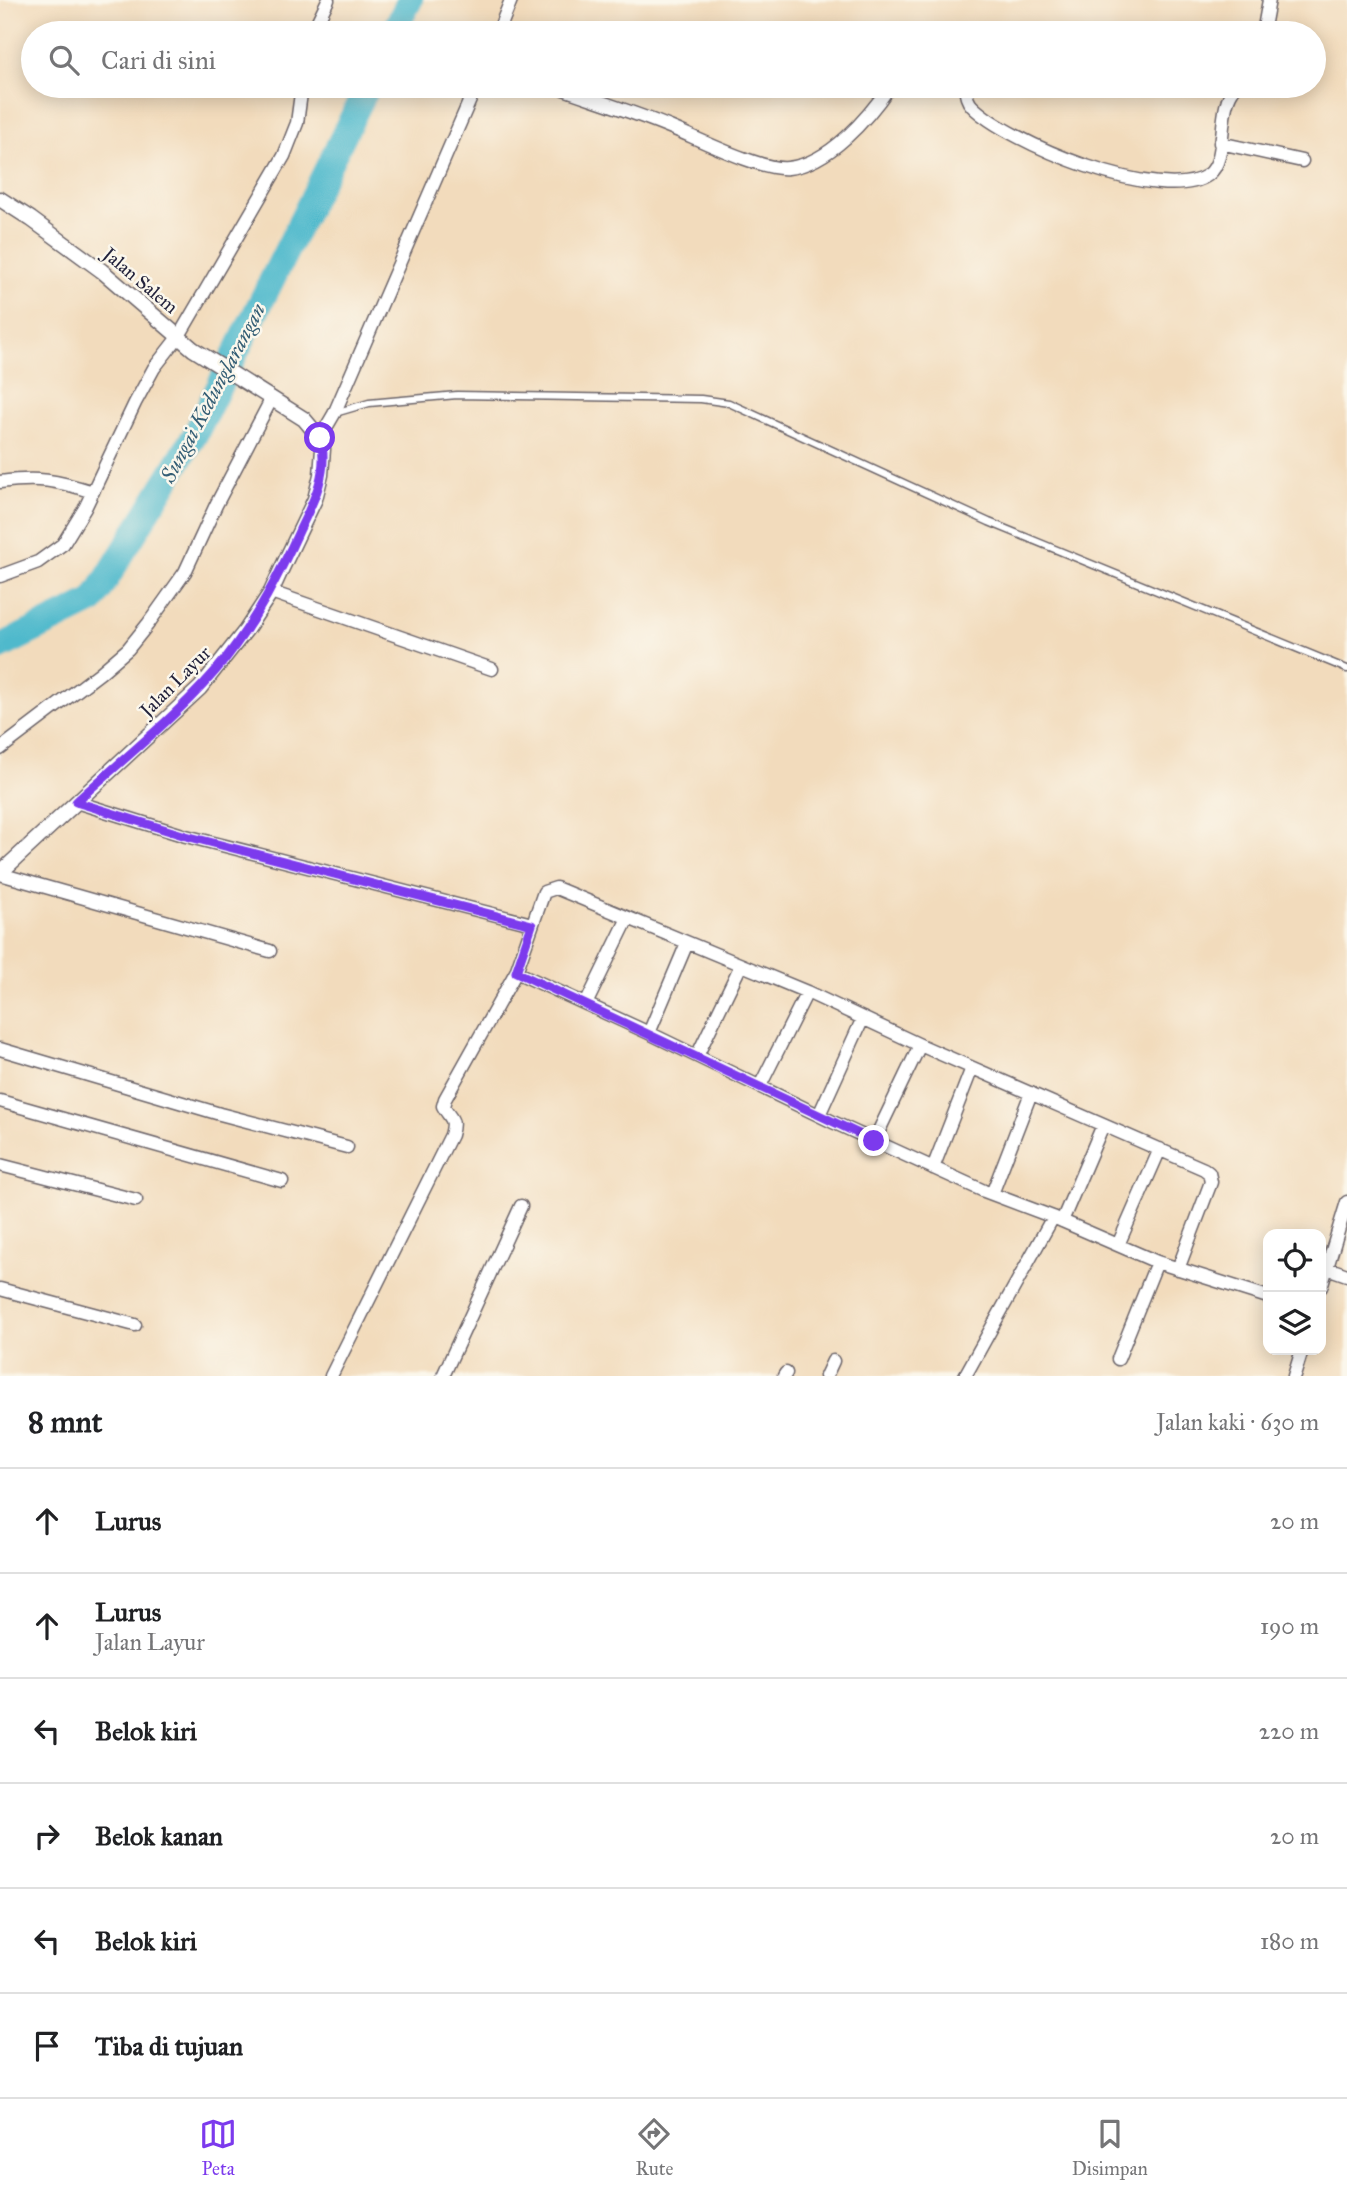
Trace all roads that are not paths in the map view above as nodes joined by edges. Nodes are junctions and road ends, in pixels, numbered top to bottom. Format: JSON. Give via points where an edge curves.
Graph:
{"nodes":[{"id":1,"x":328,"y":0,"type":"edge"},
{"id":2,"x":512,"y":0,"type":"edge"},
{"id":3,"x":1269,"y":0,"type":"edge"},
{"id":4,"x":318,"y":21,"type":"edge"},
{"id":5,"x":503,"y":21,"type":"edge"},
{"id":6,"x":1265,"y":21,"type":"edge"},
{"id":7,"x":300,"y":98,"type":"edge"},
{"id":8,"x":471,"y":98,"type":"edge"},
{"id":9,"x":589,"y":98,"type":"edge"},
{"id":10,"x":882,"y":98,"type":"edge"},
{"id":11,"x":968,"y":98,"type":"edge"},
{"id":12,"x":1227,"y":98,"type":"edge"},
{"id":13,"x":1220,"y":143,"type":"junction"},
{"id":14,"x":1302,"y":161,"type":"dead end"},
{"id":15,"x":0,"y":199,"type":"edge"},
{"id":16,"x":179,"y":336,"type":"junction"},
{"id":17,"x":272,"y":398,"type":"junction"},
{"id":18,"x":334,"y":414,"type":"junction"},
{"id":19,"x":320,"y":438,"type":"junction"},
{"id":20,"x":0,"y":482,"type":"edge"},
{"id":21,"x":93,"y":492,"type":"junction"},
{"id":22,"x":0,"y":576,"type":"edge"},
{"id":23,"x":271,"y":592,"type":"junction"},
{"id":24,"x":492,"y":669,"type":"dead end"},
{"id":25,"x":1347,"y":669,"type":"edge"},
{"id":26,"x":0,"y":749,"type":"edge"},
{"id":27,"x":76,"y":802,"type":"junction"},
{"id":28,"x":0,"y":874,"type":"edge"},
{"id":29,"x":628,"y":918,"type":"junction"},
{"id":30,"x":532,"y":925,"type":"junction"},
{"id":31,"x":687,"y":943,"type":"junction"},
{"id":32,"x":270,"y":951,"type":"dead end"},
{"id":33,"x":741,"y":965,"type":"junction"},
{"id":34,"x":516,"y":972,"type":"junction"},
{"id":35,"x":807,"y":992,"type":"junction"},
{"id":36,"x":586,"y":1004,"type":"junction"},
{"id":37,"x":863,"y":1018,"type":"junction"},
{"id":38,"x":649,"y":1033,"type":"junction"},
{"id":39,"x":920,"y":1045,"type":"junction"},
{"id":40,"x":0,"y":1049,"type":"edge"},
{"id":41,"x":697,"y":1056,"type":"junction"},
{"id":42,"x":972,"y":1068,"type":"junction"},
{"id":43,"x":760,"y":1086,"type":"junction"},
{"id":44,"x":1031,"y":1093,"type":"junction"},
{"id":45,"x":0,"y":1101,"type":"edge"},
{"id":46,"x":819,"y":1115,"type":"junction"},
{"id":47,"x":1100,"y":1123,"type":"junction"},
{"id":48,"x":874,"y":1141,"type":"junction"},
{"id":49,"x":347,"y":1147,"type":"dead end"},
{"id":50,"x":1160,"y":1149,"type":"junction"},
{"id":51,"x":0,"y":1166,"type":"edge"},
{"id":52,"x":933,"y":1168,"type":"junction"},
{"id":53,"x":282,"y":1181,"type":"dead end"},
{"id":54,"x":992,"y":1194,"type":"junction"},
{"id":55,"x":136,"y":1200,"type":"dead end"},
{"id":56,"x":1347,"y":1202,"type":"edge"},
{"id":57,"x":521,"y":1206,"type":"dead end"},
{"id":58,"x":1058,"y":1219,"type":"junction"},
{"id":59,"x":1118,"y":1245,"type":"junction"},
{"id":60,"x":1157,"y":1262,"type":"junction"},
{"id":61,"x":1327,"y":1268,"type":"junction"},
{"id":62,"x":1178,"y":1269,"type":"junction"},
{"id":63,"x":1326,"y":1271,"type":"edge"},
{"id":64,"x":1347,"y":1275,"type":"edge"},
{"id":65,"x":0,"y":1289,"type":"edge"},
{"id":66,"x":1263,"y":1295,"type":"edge"},
{"id":67,"x":135,"y":1325,"type":"dead end"},
{"id":68,"x":1300,"y":1355,"type":"edge"},
{"id":69,"x":1118,"y":1359,"type":"dead end"},
{"id":70,"x":833,"y":1361,"type":"dead end"},
{"id":71,"x":331,"y":1376,"type":"edge"},
{"id":72,"x":443,"y":1376,"type":"edge"},
{"id":73,"x":826,"y":1376,"type":"edge"},
{"id":74,"x":965,"y":1376,"type":"edge"},
{"id":75,"x":1294,"y":1376,"type":"edge"}],
"edges":[{"from":1,"to":4,"type":"street"},
{"from":2,"to":5,"type":"street"},
{"from":3,"to":6,"type":"street"},
{"from":7,"to":16,"type":"street","via":[[297,123],[284,156]]},
{"from":8,"to":18,"type":"street"},
{"from":9,"to":10,"type":"street","via":[[776,169],[808,163],[838,145]]},
{"from":11,"to":13,"type":"street","via":[[1011,132],[1042,148],[1100,171],[1145,182],[1179,185],[1205,177],[1215,166]]},
{"from":12,"to":13,"type":"street"},
{"from":13,"to":14,"type":"street"},
{"from":15,"to":16,"type":"street","name":"Jalan Salem","via":[[102,271]]},
{"from":16,"to":17,"type":"street","name":"Jalan Salem"},
{"from":16,"to":21,"type":"street","via":[[154,368]]},
{"from":17,"to":19,"type":"street","name":"Jalan Salem","via":[[304,419]]},
{"from":17,"to":26,"type":"street","via":[[185,572],[148,624],[100,673]]},
{"from":18,"to":19,"type":"street"},
{"from":18,"to":25,"type":"lane","via":[[369,403],[457,395],[729,403],[989,522]]},
{"from":19,"to":23,"type":"street","name":"Jalan Layur","via":[[321,475],[315,499]]},
{"from":20,"to":21,"type":"street","via":[[21,478],[60,481]]},
{"from":21,"to":22,"type":"street","via":[[63,544],[38,562]]},
{"from":23,"to":24,"type":"street"},
{"from":23,"to":27,"type":"street","name":"Jalan Layur","via":[[200,688]]},
{"from":27,"to":28,"type":"street","name":"Jalan Layur"},
{"from":27,"to":30,"type":"street","via":[[186,836]]},
{"from":28,"to":32,"type":"street"},
{"from":29,"to":30,"type":"street","via":[[550,888],[544,892]]},
{"from":29,"to":31,"type":"street"},
{"from":29,"to":36,"type":"street"},
{"from":30,"to":34,"type":"street"},
{"from":31,"to":33,"type":"street"},
{"from":31,"to":38,"type":"street"},
{"from":33,"to":35,"type":"street"},
{"from":33,"to":41,"type":"street"},
{"from":34,"to":36,"type":"street"},
{"from":34,"to":71,"type":"street","via":[[445,1099],[443,1106],[454,1125],[451,1135]]},
{"from":35,"to":37,"type":"street"},
{"from":35,"to":43,"type":"street"},
{"from":36,"to":38,"type":"street"},
{"from":37,"to":39,"type":"street"},
{"from":37,"to":46,"type":"street"},
{"from":38,"to":41,"type":"street"},
{"from":39,"to":42,"type":"street"},
{"from":39,"to":48,"type":"street"},
{"from":40,"to":49,"type":"street"},
{"from":41,"to":43,"type":"street"},
{"from":42,"to":44,"type":"street"},
{"from":42,"to":52,"type":"street"},
{"from":43,"to":46,"type":"street"},
{"from":44,"to":47,"type":"street"},
{"from":44,"to":54,"type":"street"},
{"from":45,"to":53,"type":"street"},
{"from":46,"to":48,"type":"street"},
{"from":47,"to":50,"type":"street"},
{"from":47,"to":58,"type":"street"},
{"from":48,"to":52,"type":"street"},
{"from":50,"to":59,"type":"street"},
{"from":50,"to":62,"type":"street","via":[[1204,1169],[1211,1178]]},
{"from":51,"to":55,"type":"street"},
{"from":52,"to":54,"type":"street"},
{"from":54,"to":58,"type":"street"},
{"from":56,"to":61,"type":"street"},
{"from":57,"to":72,"type":"street"},
{"from":58,"to":59,"type":"street"},
{"from":58,"to":74,"type":"street"},
{"from":59,"to":60,"type":"street"},
{"from":60,"to":62,"type":"street"},
{"from":60,"to":69,"type":"street"},
{"from":61,"to":63,"type":"street"},
{"from":61,"to":64,"type":"street"},
{"from":62,"to":66,"type":"street"},
{"from":65,"to":67,"type":"street"},
{"from":68,"to":75,"type":"street"},
{"from":70,"to":73,"type":"street"}]}
